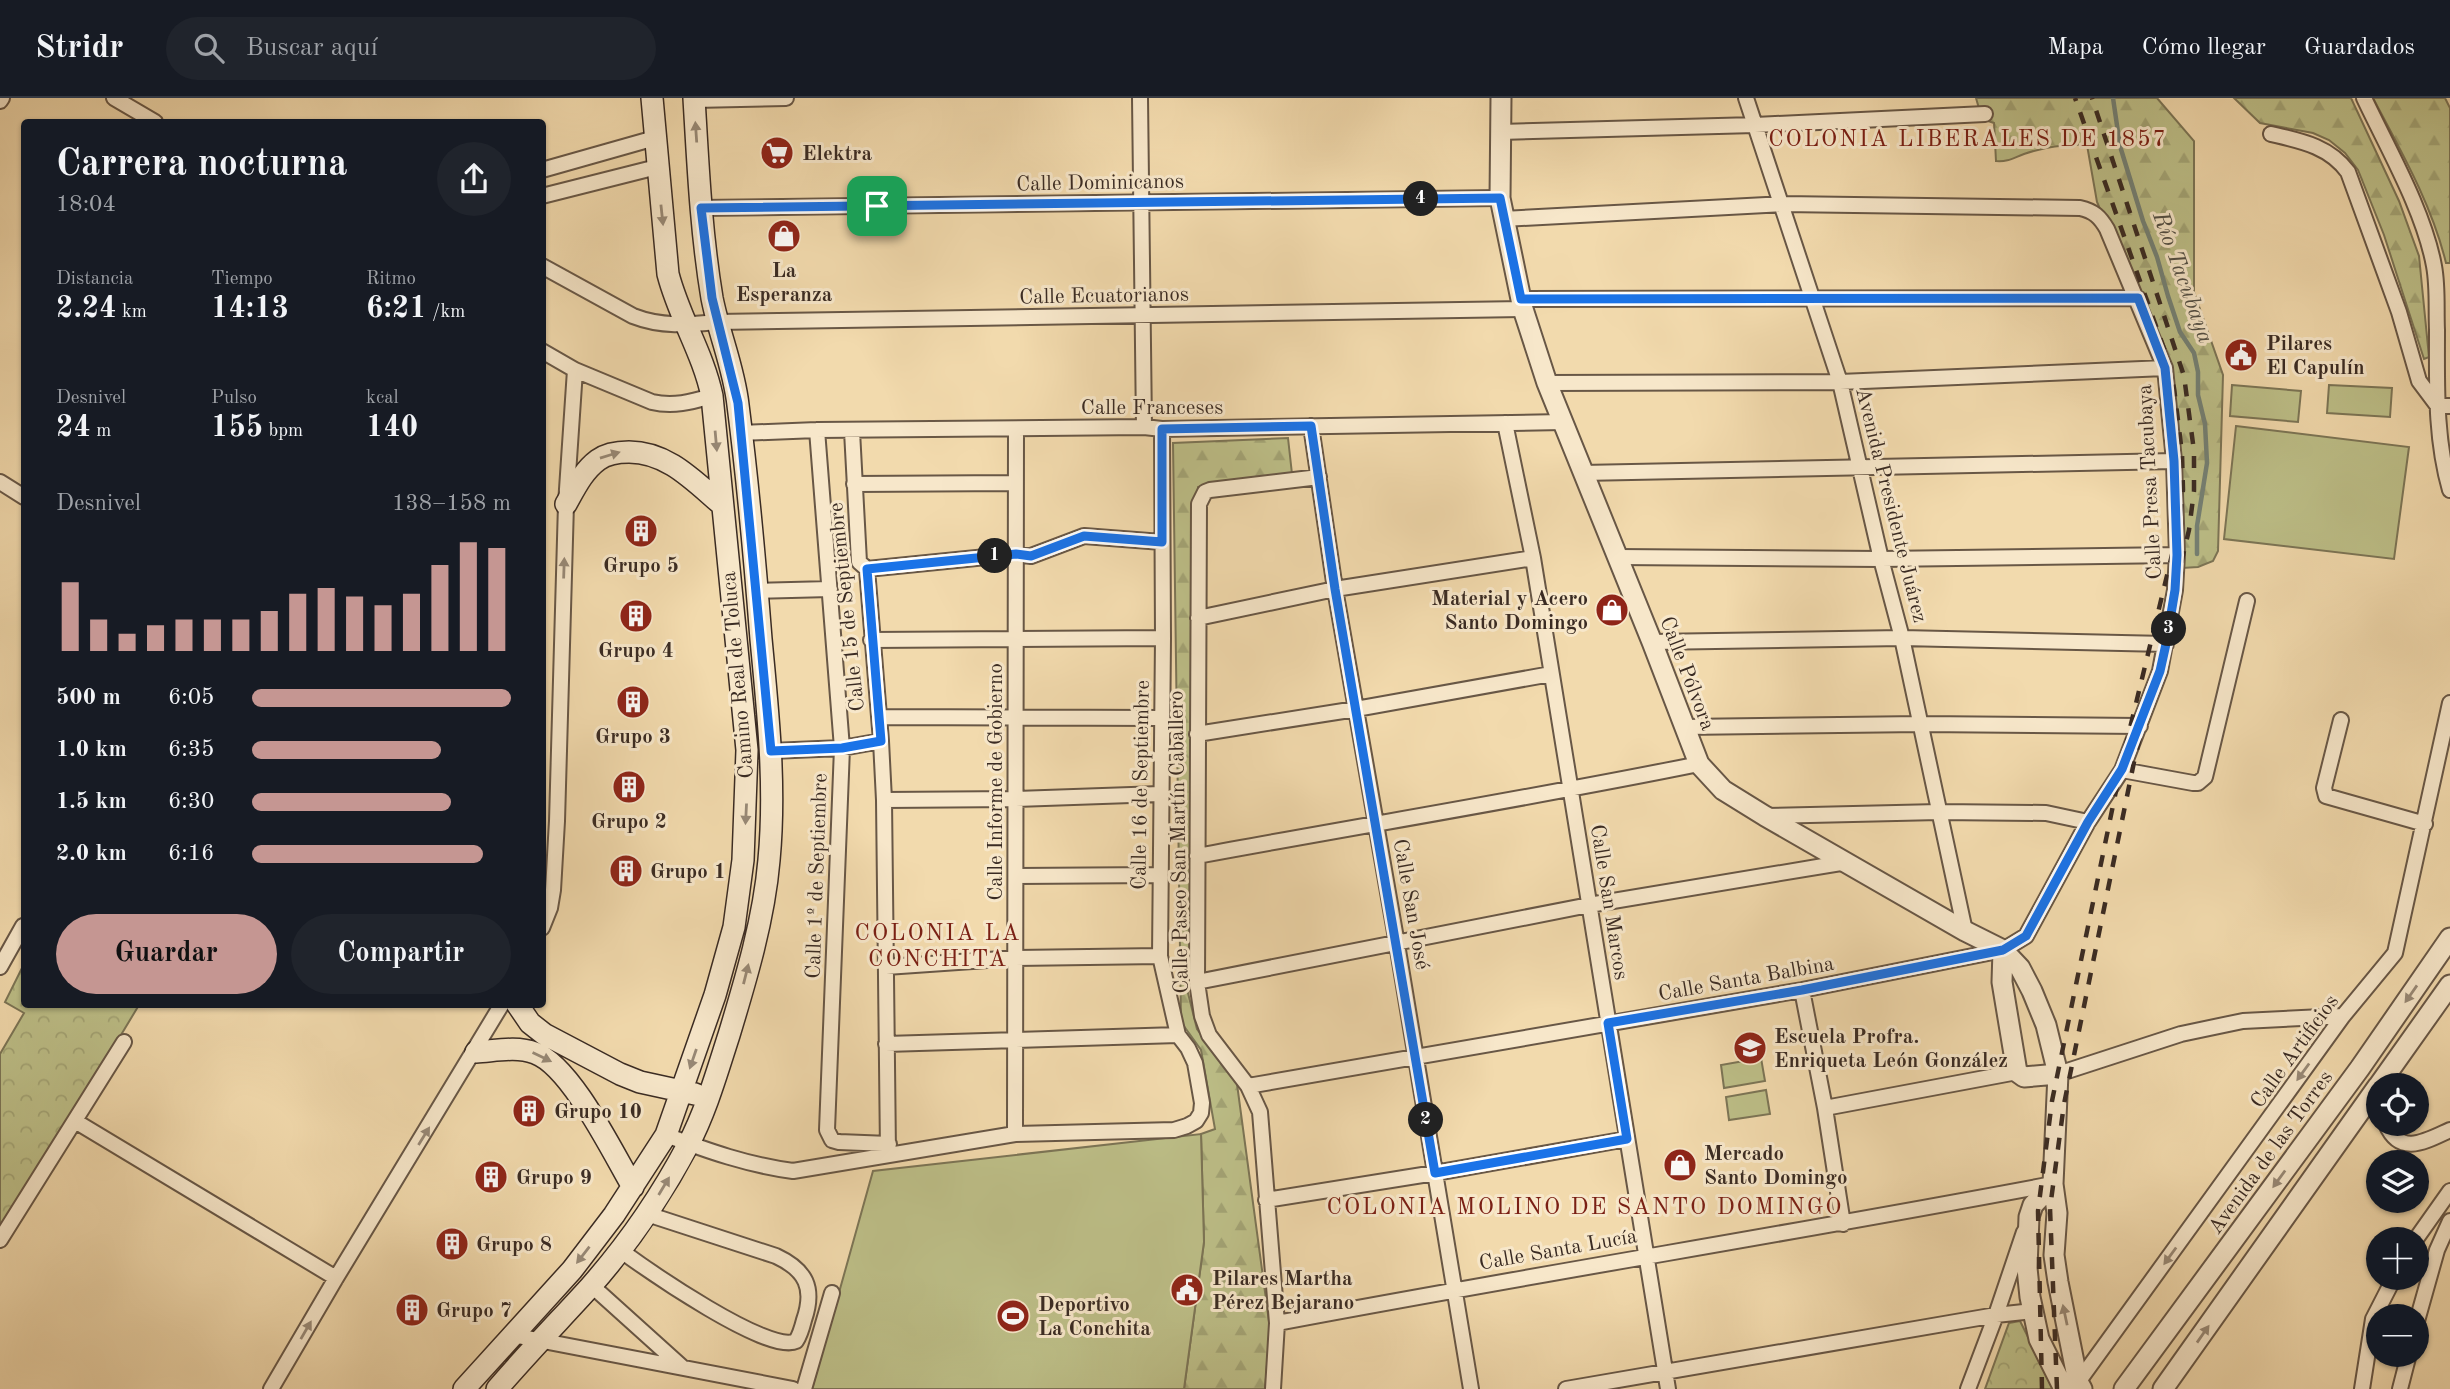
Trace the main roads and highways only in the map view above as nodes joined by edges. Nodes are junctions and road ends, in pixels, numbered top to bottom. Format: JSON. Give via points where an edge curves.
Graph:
{"nodes":[{"id":1,"x":652,"y":98,"type":"edge"},
{"id":2,"x":694,"y":99,"type":"edge"},
{"id":3,"x":721,"y":503,"type":"junction"},
{"id":4,"x":566,"y":504,"type":"road end"},
{"id":5,"x":520,"y":1008,"type":"edge"},
{"id":6,"x":476,"y":1052,"type":"road end"},
{"id":7,"x":682,"y":1091,"type":"junction"},
{"id":8,"x":709,"y":1097,"type":"junction"},
{"id":9,"x":634,"y":1187,"type":"junction"},
{"id":10,"x":614,"y":1215,"type":"junction"},
{"id":11,"x":633,"y":1233,"type":"junction"},
{"id":12,"x":464,"y":1389,"type":"edge"},
{"id":13,"x":497,"y":1389,"type":"edge"}],
"edges":[{"from":1,"to":3,"type":"main road","name":"Camino Real de Toluca","one_way":true,"via":[[668,274],[707,373]]},
{"from":8,"to":2,"type":"main road","name":"Camino Real de Toluca","one_way":true,"via":[[740,1000],[761,910],[772,811],[771,751],[738,403],[708,272]]},
{"from":4,"to":3,"type":"main road","one_way":true,"via":[[583,474],[599,459],[618,452],[660,457]]},
{"from":3,"to":7,"type":"main road","name":"Camino Real de Toluca","one_way":true,"via":[[747,750],[743,860],[734,927]]},
{"from":5,"to":7,"type":"main road","via":[[544,1034],[609,1069],[640,1082]]},
{"from":6,"to":9,"type":"main road","one_way":true,"via":[[519,1049],[551,1060],[577,1091]]},
{"from":7,"to":8,"type":"main road"},
{"from":7,"to":9,"type":"main road","name":"Camino Real de Toluca","via":[[666,1135]]},
{"from":11,"to":8,"type":"main road","name":"Camino Real de Toluca","one_way":true,"via":[[689,1143]]},
{"from":9,"to":10,"type":"main road","name":"Camino Real de Toluca"},
{"from":10,"to":11,"type":"main road"},
{"from":10,"to":12,"type":"main road","name":"Camino Real de Toluca","one_way":true},
{"from":11,"to":13,"type":"main road","name":"Camino Real de Toluca"}]}
